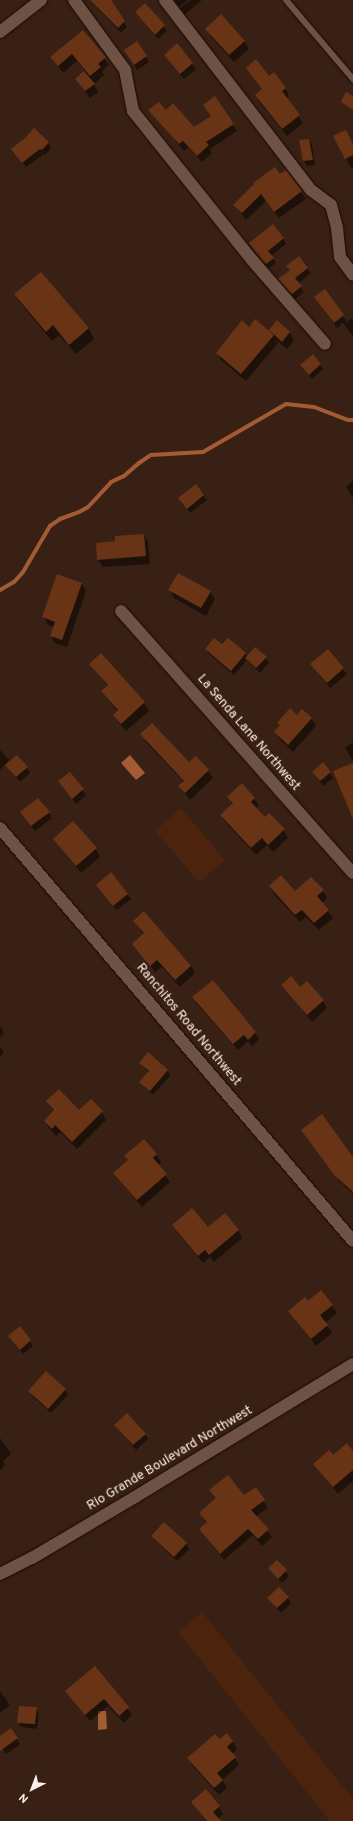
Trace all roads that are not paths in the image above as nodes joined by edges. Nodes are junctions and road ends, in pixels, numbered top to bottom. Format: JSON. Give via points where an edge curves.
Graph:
{"nodes":[{"id":1,"x":41,"y":0,"type":"edge"},
{"id":2,"x":74,"y":0,"type":"edge"},
{"id":3,"x":164,"y":0,"type":"edge"},
{"id":4,"x":286,"y":0,"type":"edge"},
{"id":5,"x":0,"y":32,"type":"edge"},
{"id":6,"x":353,"y":79,"type":"edge"},
{"id":7,"x":353,"y":275,"type":"edge"},
{"id":8,"x":325,"y":344,"type":"dead end"},
{"id":9,"x":121,"y":611,"type":"dead end"},
{"id":10,"x":0,"y":828,"type":"edge"},
{"id":11,"x":353,"y":873,"type":"edge"},
{"id":12,"x":353,"y":1241,"type":"edge"},
{"id":13,"x":353,"y":1364,"type":"edge"},
{"id":14,"x":0,"y":1574,"type":"edge"}],
"edges":[{"from":1,"to":5,"type":"street"},
{"from":2,"to":8,"type":"street","via":[[125,70],[133,111],[252,260]]},
{"from":3,"to":7,"type":"street","via":[[311,190],[331,205],[340,257]]},
{"from":4,"to":6,"type":"lane"},
{"from":9,"to":11,"type":"street","name":"La Senda Lane Northwest"},
{"from":10,"to":12,"type":"street","name":"Ranchitos Road Northwest"},
{"from":13,"to":14,"type":"street","name":"Rio Grande Boulevard Northwest","via":[[129,1501]]}]}
